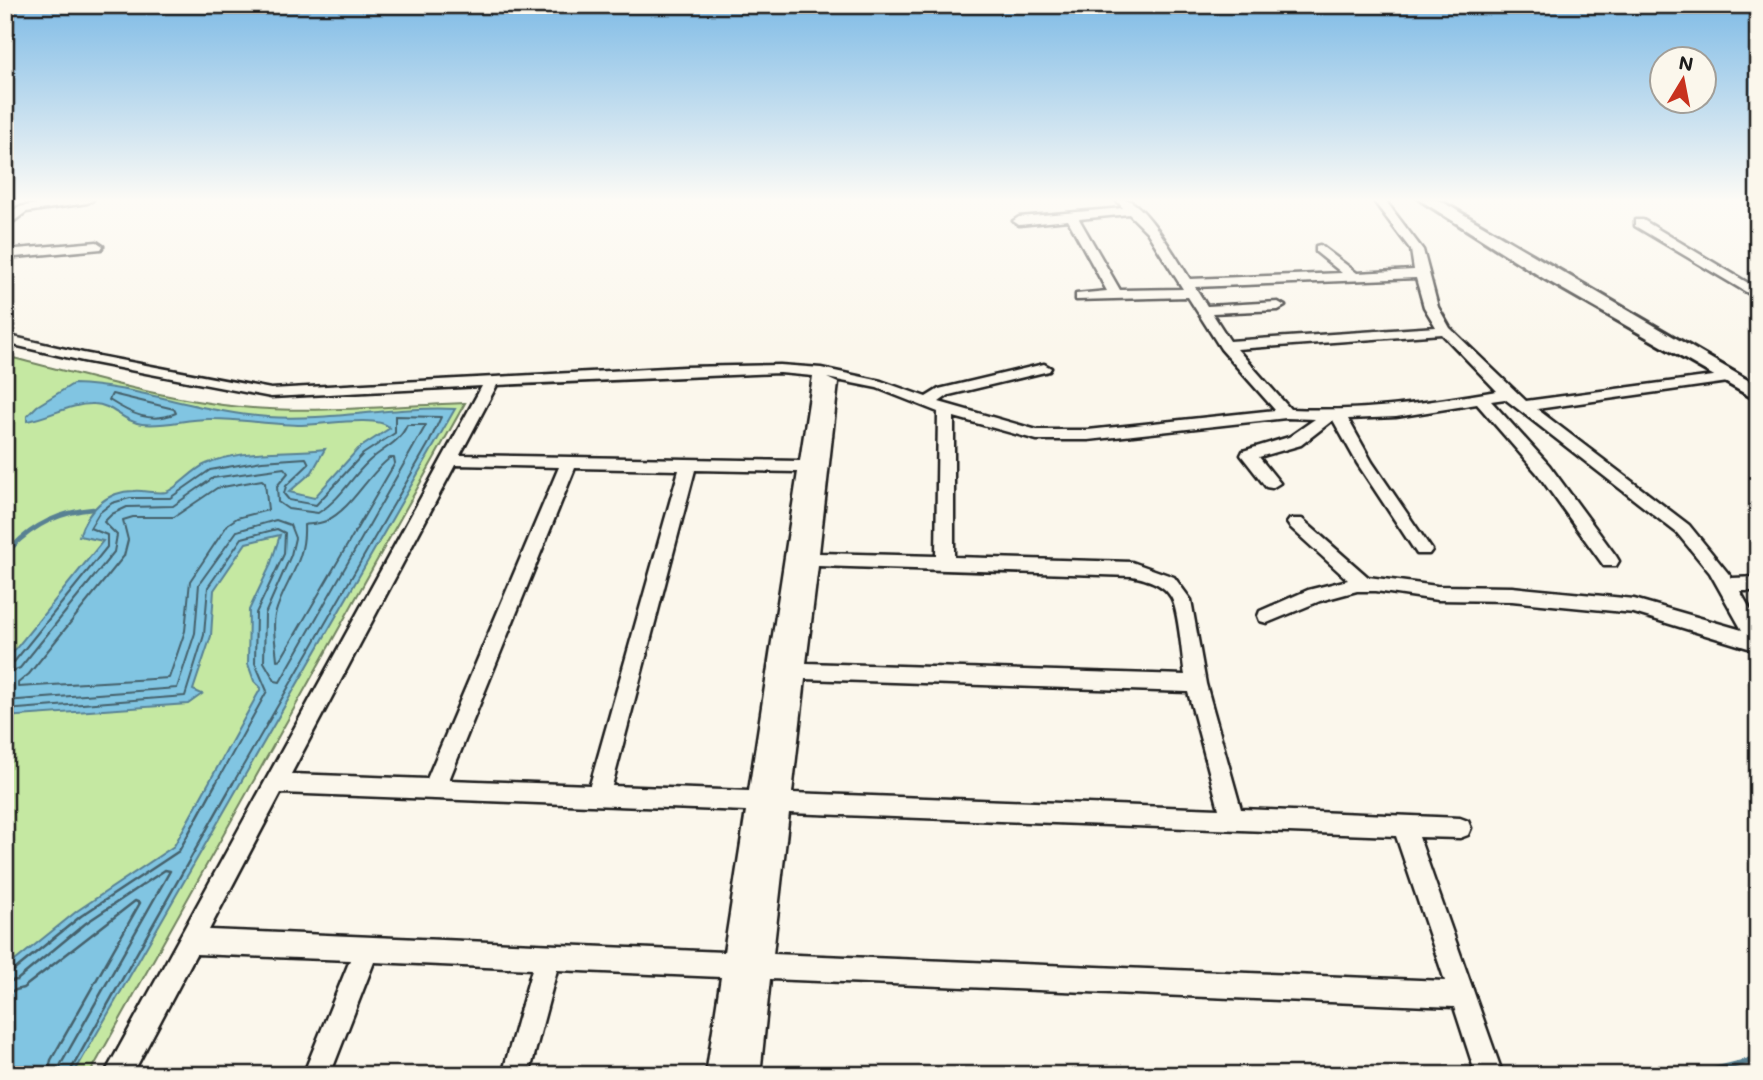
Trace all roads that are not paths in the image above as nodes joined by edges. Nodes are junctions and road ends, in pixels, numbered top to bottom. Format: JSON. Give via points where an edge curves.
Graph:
{"nodes":[{"id":1,"x":46,"y":250,"type":"edge"},
{"id":2,"x":1091,"y":250,"type":"edge"},
{"id":3,"x":1165,"y":250,"type":"edge"},
{"id":4,"x":1320,"y":250,"type":"dead end"},
{"id":5,"x":1417,"y":250,"type":"edge"},
{"id":6,"x":1510,"y":250,"type":"edge"},
{"id":7,"x":1523,"y":250,"type":"edge"},
{"id":8,"x":1684,"y":250,"type":"edge"},
{"id":9,"x":5,"y":254,"type":"edge"},
{"id":10,"x":1421,"y":274,"type":"junction"},
{"id":11,"x":1353,"y":276,"type":"junction"},
{"id":12,"x":1188,"y":288,"type":"junction"},
{"id":13,"x":1115,"y":294,"type":"junction"},
{"id":14,"x":1758,"y":295,"type":"edge"},
{"id":15,"x":1081,"y":297,"type":"dead end"},
{"id":16,"x":1278,"y":306,"type":"dead end"},
{"id":17,"x":1201,"y":310,"type":"junction"},
{"id":18,"x":1445,"y":330,"type":"junction"},
{"id":19,"x":5,"y":340,"type":"edge"},
{"id":20,"x":1226,"y":346,"type":"junction"},
{"id":21,"x":1044,"y":368,"type":"dead end"},
{"id":22,"x":826,"y":372,"type":"junction"},
{"id":23,"x":1728,"y":378,"type":"junction"},
{"id":24,"x":492,"y":381,"type":"junction"},
{"id":25,"x":1758,"y":386,"type":"edge"},
{"id":26,"x":1508,"y":394,"type":"junction"},
{"id":27,"x":1758,"y":395,"type":"edge"},
{"id":28,"x":1482,"y":400,"type":"junction"},
{"id":29,"x":928,"y":402,"type":"junction"},
{"id":30,"x":1522,"y":406,"type":"junction"},
{"id":31,"x":946,"y":410,"type":"junction"},
{"id":32,"x":1286,"y":413,"type":"junction"},
{"id":33,"x":1334,"y":415,"type":"junction"},
{"id":34,"x":449,"y":460,"type":"junction"},
{"id":35,"x":569,"y":463,"type":"junction"},
{"id":36,"x":688,"y":465,"type":"junction"},
{"id":37,"x":814,"y":467,"type":"junction"},
{"id":38,"x":1272,"y":483,"type":"dead end"},
{"id":39,"x":1296,"y":523,"type":"dead end"},
{"id":40,"x":1423,"y":550,"type":"dead end"},
{"id":41,"x":810,"y":559,"type":"junction"},
{"id":42,"x":1610,"y":561,"type":"dead end"},
{"id":43,"x":944,"y":563,"type":"junction"},
{"id":44,"x":1364,"y":584,"type":"junction"},
{"id":45,"x":1758,"y":584,"type":"edge"},
{"id":46,"x":1728,"y":585,"type":"junction"},
{"id":47,"x":1267,"y":616,"type":"dead end"},
{"id":48,"x":1757,"y":643,"type":"edge"},
{"id":49,"x":787,"y":670,"type":"junction"},
{"id":50,"x":1196,"y":684,"type":"junction"},
{"id":51,"x":274,"y":783,"type":"junction"},
{"id":52,"x":433,"y":789,"type":"junction"},
{"id":53,"x":598,"y":796,"type":"junction"},
{"id":54,"x":770,"y":802,"type":"junction"},
{"id":55,"x":1233,"y":820,"type":"junction"},
{"id":56,"x":1404,"y":826,"type":"junction"},
{"id":57,"x":1460,"y":828,"type":"dead end"},
{"id":58,"x":189,"y":941,"type":"junction"},
{"id":59,"x":367,"y":949,"type":"junction"},
{"id":60,"x":548,"y":957,"type":"junction"},
{"id":61,"x":748,"y":966,"type":"junction"},
{"id":62,"x":1462,"y":995,"type":"junction"},
{"id":63,"x":117,"y":1075,"type":"edge"},
{"id":64,"x":316,"y":1075,"type":"edge"},
{"id":65,"x":515,"y":1075,"type":"edge"},
{"id":66,"x":719,"y":1075,"type":"edge"},
{"id":67,"x":746,"y":1075,"type":"edge"},
{"id":68,"x":1490,"y":1075,"type":"edge"}],
"edges":[{"from":1,"to":9,"type":"street"},
{"from":2,"to":13,"type":"street"},
{"from":3,"to":12,"type":"street"},
{"from":4,"to":11,"type":"street"},
{"from":5,"to":10,"type":"street"},
{"from":6,"to":23,"type":"main road"},
{"from":7,"to":25,"type":"main road"},
{"from":8,"to":14,"type":"street"},
{"from":10,"to":11,"type":"street"},
{"from":10,"to":18,"type":"street","via":[[1431,307]]},
{"from":11,"to":12,"type":"street"},
{"from":12,"to":13,"type":"street"},
{"from":12,"to":17,"type":"street"},
{"from":13,"to":15,"type":"street"},
{"from":16,"to":17,"type":"street"},
{"from":17,"to":20,"type":"street"},
{"from":18,"to":20,"type":"street"},
{"from":18,"to":26,"type":"street"},
{"from":19,"to":24,"type":"street","via":[[271,393]]},
{"from":20,"to":32,"type":"street"},
{"from":21,"to":29,"type":"street","via":[[944,392]]},
{"from":22,"to":24,"type":"street","via":[[684,371]]},
{"from":22,"to":29,"type":"street"},
{"from":22,"to":37,"type":"street"},
{"from":23,"to":27,"type":"main road"},
{"from":23,"to":30,"type":"street"},
{"from":24,"to":34,"type":"street"},
{"from":26,"to":28,"type":"street"},
{"from":26,"to":30,"type":"street"},
{"from":28,"to":33,"type":"street"},
{"from":28,"to":42,"type":"street","via":[[1543,469]]},
{"from":29,"to":31,"type":"street"},
{"from":30,"to":46,"type":"street","via":[[1683,529]]},
{"from":31,"to":32,"type":"street","via":[[1038,435],[1063,436]]},
{"from":31,"to":43,"type":"street"},
{"from":32,"to":33,"type":"street"},
{"from":33,"to":38,"type":"street","via":[[1290,444],[1249,455]]},
{"from":33,"to":40,"type":"street"},
{"from":34,"to":35,"type":"street"},
{"from":34,"to":51,"type":"street"},
{"from":35,"to":36,"type":"street"},
{"from":35,"to":52,"type":"street"},
{"from":36,"to":37,"type":"street"},
{"from":36,"to":53,"type":"street"},
{"from":37,"to":41,"type":"street"},
{"from":37,"to":49,"type":"street"},
{"from":39,"to":44,"type":"street"},
{"from":41,"to":43,"type":"street"},
{"from":41,"to":49,"type":"street"},
{"from":43,"to":50,"type":"street","via":[[1132,569],[1155,574],[1177,589],[1182,600]]},
{"from":44,"to":47,"type":"street","via":[[1315,595]]},
{"from":44,"to":48,"type":"street","via":[[1621,604]]},
{"from":45,"to":46,"type":"street"},
{"from":46,"to":48,"type":"street"},
{"from":49,"to":50,"type":"street"},
{"from":49,"to":54,"type":"street"},
{"from":50,"to":55,"type":"street"},
{"from":51,"to":52,"type":"street"},
{"from":51,"to":58,"type":"street"},
{"from":52,"to":53,"type":"street"},
{"from":53,"to":54,"type":"street"},
{"from":54,"to":55,"type":"street"},
{"from":54,"to":61,"type":"street"},
{"from":55,"to":56,"type":"street"},
{"from":56,"to":57,"type":"street"},
{"from":56,"to":62,"type":"street"},
{"from":58,"to":59,"type":"street"},
{"from":58,"to":63,"type":"street"},
{"from":59,"to":60,"type":"street"},
{"from":59,"to":64,"type":"street"},
{"from":60,"to":61,"type":"street"},
{"from":60,"to":65,"type":"street"},
{"from":61,"to":62,"type":"street"},
{"from":61,"to":66,"type":"street"},
{"from":61,"to":67,"type":"street"},
{"from":62,"to":68,"type":"street"}]}
